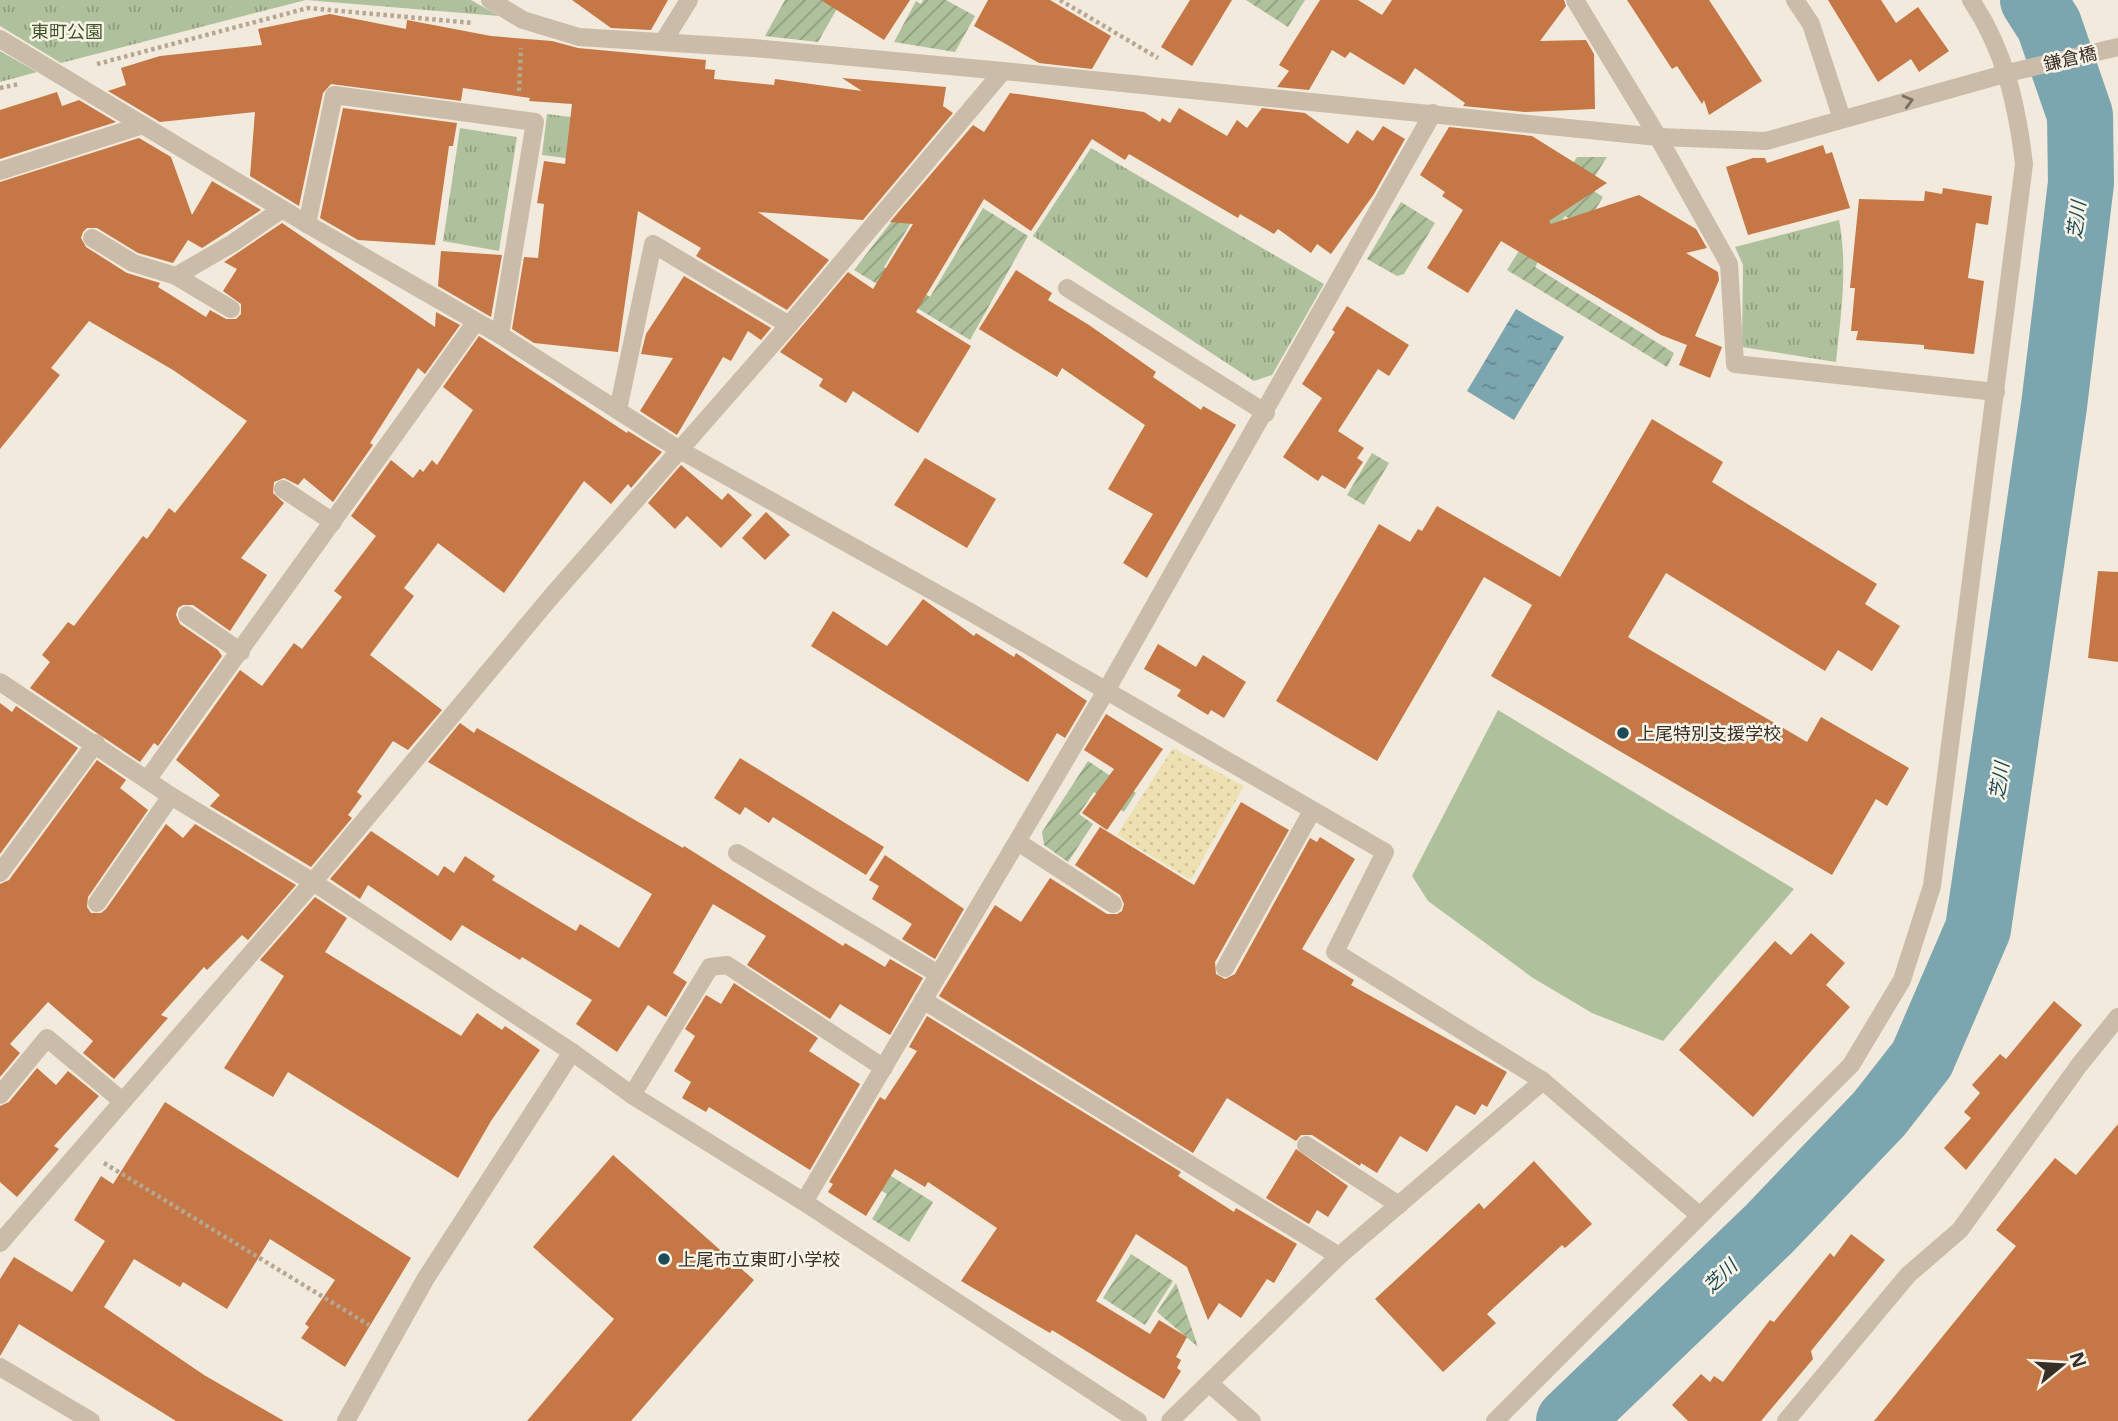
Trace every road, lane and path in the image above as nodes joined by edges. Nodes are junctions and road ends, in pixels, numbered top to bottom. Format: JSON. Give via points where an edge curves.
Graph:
{"nodes":[{"id":1,"x":490,"y":0,"type":"edge"},
{"id":2,"x":689,"y":0,"type":"edge"},
{"id":3,"x":1060,"y":0,"type":"edge"},
{"id":4,"x":1575,"y":0,"type":"edge"},
{"id":5,"x":1795,"y":0,"type":"edge"},
{"id":6,"x":1971,"y":0,"type":"edge"},
{"id":7,"x":523,"y":20,"type":"junction"},
{"id":8,"x":482,"y":23,"type":"dead end"},
{"id":9,"x":0,"y":39,"type":"edge"},
{"id":10,"x":663,"y":42,"type":"junction"},
{"id":11,"x":2117,"y":47,"type":"edge"},
{"id":12,"x":1168,"y":64,"type":"dead end"},
{"id":13,"x":1003,"y":71,"type":"junction"},
{"id":14,"x":2016,"y":71,"type":"junction"},
{"id":15,"x":60,"y":75,"type":"junction"},
{"id":16,"x":1433,"y":113,"type":"junction"},
{"id":17,"x":1842,"y":119,"type":"junction"},
{"id":18,"x":518,"y":120,"type":"junction"},
{"id":19,"x":143,"y":125,"type":"junction"},
{"id":20,"x":1658,"y":137,"type":"junction"},
{"id":21,"x":0,"y":170,"type":"edge"},
{"id":22,"x":282,"y":209,"type":"junction"},
{"id":23,"x":307,"y":224,"type":"junction"},
{"id":24,"x":92,"y":238,"type":"dead end"},
{"id":25,"x":176,"y":276,"type":"junction"},
{"id":26,"x":1067,"y":288,"type":"dead end"},
{"id":27,"x":231,"y":309,"type":"dead end"},
{"id":28,"x":475,"y":323,"type":"junction"},
{"id":29,"x":789,"y":326,"type":"junction"},
{"id":30,"x":500,"y":335,"type":"junction"},
{"id":31,"x":1996,"y":392,"type":"junction"},
{"id":32,"x":618,"y":410,"type":"junction"},
{"id":33,"x":1266,"y":413,"type":"junction"},
{"id":34,"x":678,"y":449,"type":"junction"},
{"id":35,"x":283,"y":489,"type":"dead end"},
{"id":36,"x":333,"y":522,"type":"junction"},
{"id":37,"x":187,"y":615,"type":"dead end"},
{"id":38,"x":241,"y":652,"type":"junction"},
{"id":39,"x":0,"y":682,"type":"edge"},
{"id":40,"x":1106,"y":691,"type":"junction"},
{"id":41,"x":96,"y":743,"type":"junction"},
{"id":42,"x":148,"y":780,"type":"junction"},
{"id":43,"x":171,"y":796,"type":"junction"},
{"id":44,"x":1312,"y":811,"type":"junction"},
{"id":45,"x":1018,"y":842,"type":"junction"},
{"id":46,"x":737,"y":853,"type":"dead end"},
{"id":47,"x":0,"y":873,"type":"edge"},
{"id":48,"x":313,"y":882,"type":"junction"},
{"id":49,"x":97,"y":903,"type":"dead end"},
{"id":50,"x":1113,"y":904,"type":"dead end"},
{"id":51,"x":1225,"y":968,"type":"dead end"},
{"id":52,"x":938,"y":974,"type":"junction"},
{"id":53,"x":923,"y":1000,"type":"junction"},
{"id":54,"x":2118,"y":1017,"type":"edge"},
{"id":55,"x":572,"y":1052,"type":"junction"},
{"id":56,"x":884,"y":1068,"type":"junction"},
{"id":57,"x":1543,"y":1081,"type":"junction"},
{"id":58,"x":0,"y":1095,"type":"edge"},
{"id":59,"x":632,"y":1095,"type":"junction"},
{"id":60,"x":121,"y":1100,"type":"junction"},
{"id":61,"x":1306,"y":1145,"type":"dead end"},
{"id":62,"x":79,"y":1148,"type":"junction"},
{"id":63,"x":804,"y":1202,"type":"junction"},
{"id":64,"x":1399,"y":1205,"type":"junction"},
{"id":65,"x":1699,"y":1215,"type":"junction"},
{"id":66,"x":8,"y":1220,"type":"edge"},
{"id":67,"x":0,"y":1243,"type":"edge"},
{"id":68,"x":1339,"y":1256,"type":"junction"},
{"id":69,"x":393,"y":1339,"type":"junction"},
{"id":70,"x":0,"y":1367,"type":"edge"},
{"id":71,"x":1210,"y":1384,"type":"junction"},
{"id":72,"x":91,"y":1421,"type":"edge"},
{"id":73,"x":346,"y":1421,"type":"edge"},
{"id":74,"x":1138,"y":1421,"type":"edge"},
{"id":75,"x":1170,"y":1421,"type":"edge"},
{"id":76,"x":1252,"y":1421,"type":"edge"},
{"id":77,"x":1495,"y":1421,"type":"edge"},
{"id":78,"x":1786,"y":1421,"type":"edge"}],
"edges":[{"from":1,"to":7,"type":"street","name":"鎌倉橋"},
{"from":2,"to":10,"type":"street"},
{"from":3,"to":12,"type":"path"},
{"from":4,"to":20,"type":"street"},
{"from":5,"to":17,"type":"street","via":[[1811,23]]},
{"from":6,"to":14,"type":"street"},
{"from":7,"to":10,"type":"street","name":"鎌倉橋","via":[[579,37]]},
{"from":7,"to":18,"type":"path"},
{"from":8,"to":15,"type":"path","via":[[308,8]]},
{"from":9,"to":15,"type":"street"},
{"from":10,"to":13,"type":"street","name":"鎌倉橋"},
{"from":11,"to":14,"type":"street","name":"鎌倉橋"},
{"from":13,"to":16,"type":"street","name":"鎌倉橋"},
{"from":13,"to":29,"type":"street"},
{"from":17,"to":14,"type":"street","name":"鎌倉橋","one_way":true},
{"from":14,"to":31,"type":"street","via":[[2024,164]]},
{"from":15,"to":19,"type":"street"},
{"from":16,"to":20,"type":"street","name":"鎌倉橋"},
{"from":16,"to":33,"type":"street"},
{"from":17,"to":20,"type":"street","name":"鎌倉橋","via":[[1766,141]]},
{"from":18,"to":23,"type":"street","via":[[334,95]]},
{"from":18,"to":30,"type":"street","via":[[535,122]]},
{"from":19,"to":21,"type":"street"},
{"from":19,"to":22,"type":"street"},
{"from":20,"to":31,"type":"street","via":[[1729,264],[1735,364]]},
{"from":22,"to":23,"type":"street"},
{"from":22,"to":25,"type":"street"},
{"from":23,"to":28,"type":"street"},
{"from":24,"to":25,"type":"street","via":[[133,263]]},
{"from":25,"to":27,"type":"street"},
{"from":26,"to":33,"type":"street"},
{"from":28,"to":30,"type":"street"},
{"from":28,"to":36,"type":"street"},
{"from":29,"to":32,"type":"street","via":[[653,244]]},
{"from":29,"to":34,"type":"street"},
{"from":30,"to":32,"type":"street"},
{"from":31,"to":65,"type":"street","via":[[1932,886],[1902,980],[1852,1065]]},
{"from":32,"to":34,"type":"street"},
{"from":33,"to":40,"type":"street"},
{"from":34,"to":40,"type":"street"},
{"from":34,"to":48,"type":"street"},
{"from":35,"to":36,"type":"street"},
{"from":36,"to":38,"type":"street"},
{"from":37,"to":38,"type":"street"},
{"from":38,"to":42,"type":"street"},
{"from":39,"to":41,"type":"street"},
{"from":40,"to":44,"type":"street"},
{"from":40,"to":45,"type":"street"},
{"from":41,"to":42,"type":"street"},
{"from":41,"to":47,"type":"street"},
{"from":42,"to":43,"type":"street"},
{"from":43,"to":48,"type":"street"},
{"from":43,"to":49,"type":"street"},
{"from":44,"to":51,"type":"street"},
{"from":44,"to":57,"type":"street","via":[[1385,852],[1335,952]]},
{"from":45,"to":50,"type":"street"},
{"from":45,"to":52,"type":"street"},
{"from":46,"to":52,"type":"street"},
{"from":48,"to":55,"type":"street"},
{"from":48,"to":60,"type":"street"},
{"from":52,"to":53,"type":"street"},
{"from":53,"to":56,"type":"street"},
{"from":53,"to":68,"type":"street"},
{"from":54,"to":78,"type":"street","via":[[1960,1230],[1908,1275]]},
{"from":55,"to":59,"type":"street"},
{"from":55,"to":69,"type":"street","via":[[426,1278]]},
{"from":56,"to":59,"type":"street","via":[[727,965],[710,967]]},
{"from":56,"to":63,"type":"street"},
{"from":57,"to":64,"type":"street"},
{"from":57,"to":65,"type":"street"},
{"from":58,"to":60,"type":"street","via":[[47,1038]]},
{"from":59,"to":63,"type":"street"},
{"from":60,"to":62,"type":"street"},
{"from":61,"to":64,"type":"street"},
{"from":62,"to":66,"type":"street"},
{"from":62,"to":69,"type":"path"},
{"from":63,"to":74,"type":"street"},
{"from":64,"to":68,"type":"street"},
{"from":65,"to":77,"type":"street"},
{"from":66,"to":67,"type":"street"},
{"from":68,"to":71,"type":"street"},
{"from":69,"to":73,"type":"street"},
{"from":70,"to":72,"type":"street"},
{"from":71,"to":75,"type":"street"},
{"from":71,"to":76,"type":"street"}]}
